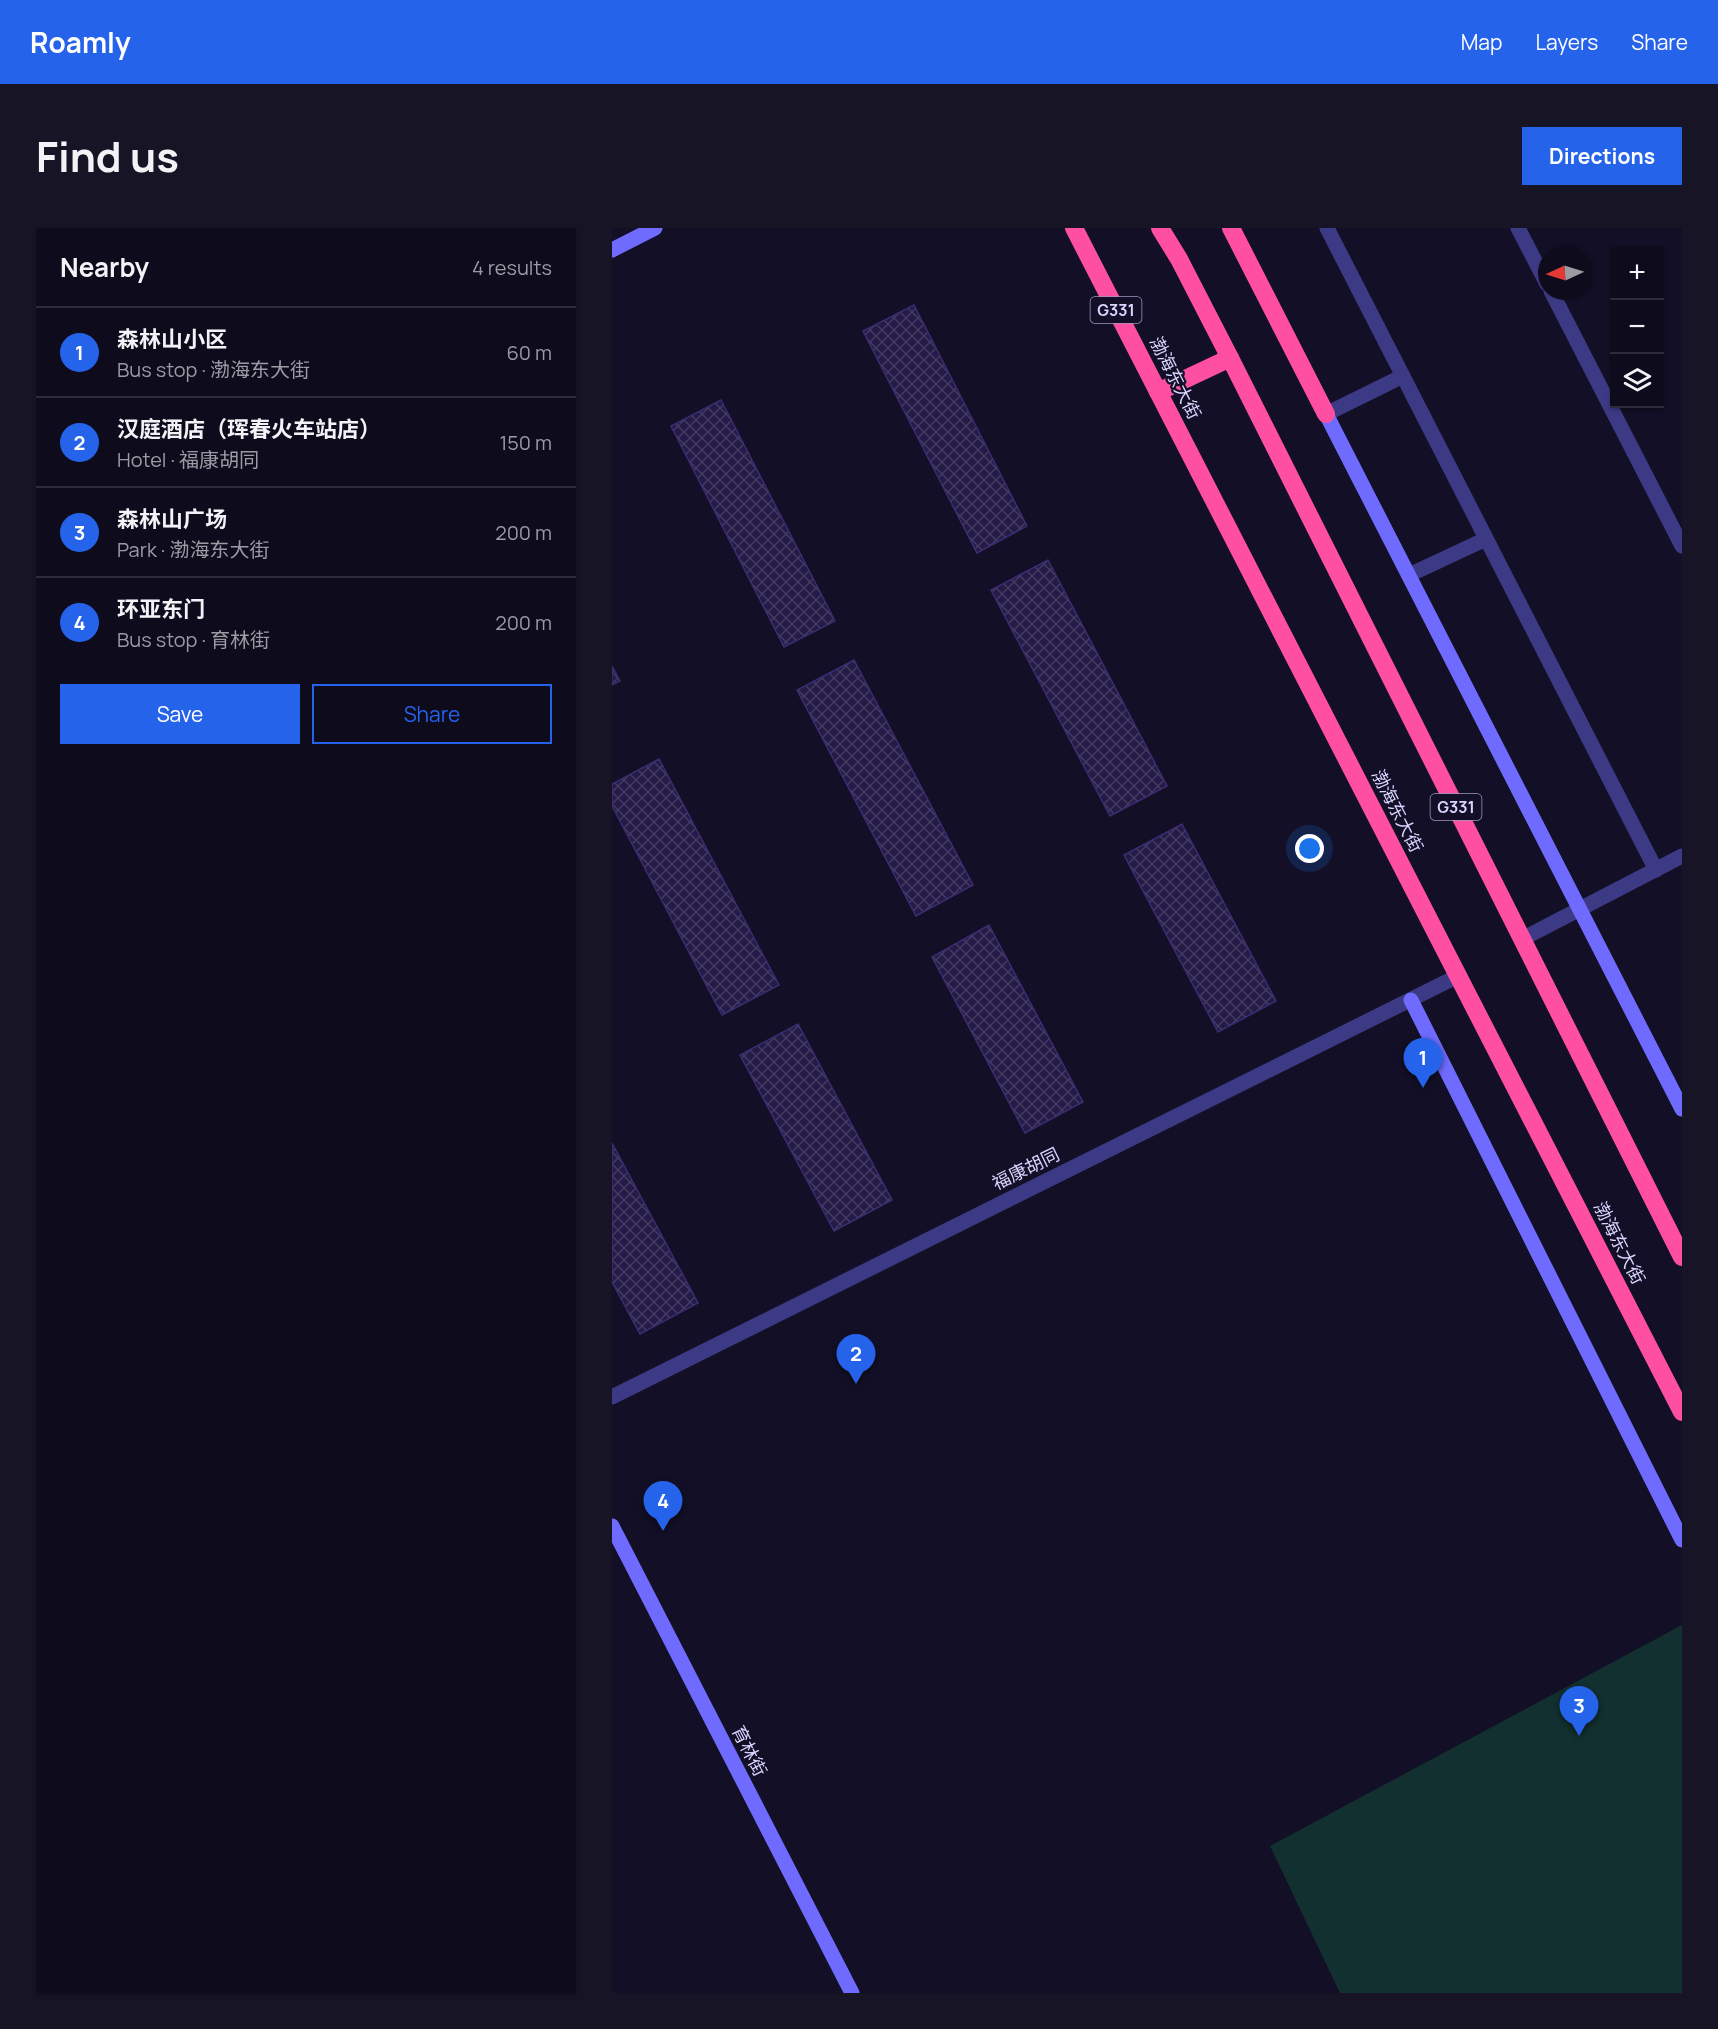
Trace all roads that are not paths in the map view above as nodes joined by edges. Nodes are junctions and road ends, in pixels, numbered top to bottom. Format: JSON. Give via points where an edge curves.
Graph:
{"nodes":[{"id":1,"x":655,"y":228,"type":"edge"},
{"id":2,"x":1074,"y":228,"type":"edge"},
{"id":3,"x":1160,"y":228,"type":"edge"},
{"id":4,"x":1170,"y":228,"type":"edge"},
{"id":5,"x":1231,"y":228,"type":"edge"},
{"id":6,"x":1327,"y":228,"type":"edge"},
{"id":7,"x":1518,"y":228,"type":"edge"},
{"id":8,"x":612,"y":250,"type":"edge"},
{"id":9,"x":1179,"y":259,"type":"junction"},
{"id":10,"x":1538,"y":267,"type":"edge"},
{"id":11,"x":1556,"y":300,"type":"edge"},
{"id":12,"x":1230,"y":358,"type":"junction"},
{"id":13,"x":1403,"y":376,"type":"junction"},
{"id":14,"x":1158,"y":392,"type":"junction"},
{"id":15,"x":1326,"y":414,"type":"junction"},
{"id":16,"x":1486,"y":539,"type":"junction"},
{"id":17,"x":1682,"y":546,"type":"edge"},
{"id":18,"x":1409,"y":575,"type":"junction"},
{"id":19,"x":1682,"y":856,"type":"edge"},
{"id":20,"x":1656,"y":870,"type":"junction"},
{"id":21,"x":1580,"y":909,"type":"junction"},
{"id":22,"x":1522,"y":939,"type":"junction"},
{"id":23,"x":1458,"y":976,"type":"junction"},
{"id":24,"x":1411,"y":1000,"type":"junction"},
{"id":25,"x":1682,"y":1108,"type":"edge"},
{"id":26,"x":1682,"y":1257,"type":"edge"},
{"id":27,"x":612,"y":1396,"type":"edge"},
{"id":28,"x":1682,"y":1412,"type":"edge"},
{"id":29,"x":614,"y":1534,"type":"edge"},
{"id":30,"x":1682,"y":1540,"type":"edge"},
{"id":31,"x":852,"y":1993,"type":"edge"}],
"edges":[{"from":1,"to":8,"type":"street"},
{"from":2,"to":14,"type":"highway","name":"渤海东大街","number":"G331"},
{"from":3,"to":9,"type":"highway","number":"G331"},
{"from":4,"to":9,"type":"highway"},
{"from":5,"to":15,"type":"highway"},
{"from":6,"to":13,"type":"street"},
{"from":7,"to":10,"type":"street"},
{"from":9,"to":12,"type":"highway","number":"G331"},
{"from":11,"to":17,"type":"street"},
{"from":12,"to":14,"type":"highway"},
{"from":12,"to":22,"type":"highway","number":"G331"},
{"from":13,"to":15,"type":"street"},
{"from":13,"to":16,"type":"street"},
{"from":14,"to":23,"type":"highway","name":"渤海东大街","number":"G331"},
{"from":15,"to":18,"type":"street"},
{"from":16,"to":18,"type":"street"},
{"from":16,"to":20,"type":"street"},
{"from":18,"to":21,"type":"street"},
{"from":19,"to":20,"type":"street"},
{"from":20,"to":21,"type":"street"},
{"from":21,"to":22,"type":"street"},
{"from":21,"to":25,"type":"street"},
{"from":22,"to":26,"type":"highway","number":"G331"},
{"from":23,"to":24,"type":"street","name":"福康胡同"},
{"from":23,"to":28,"type":"highway","name":"渤海东大街","number":"G331"},
{"from":24,"to":27,"type":"street","name":"福康胡同"},
{"from":24,"to":30,"type":"street"},
{"from":29,"to":31,"type":"street","name":"育林街"}]}
